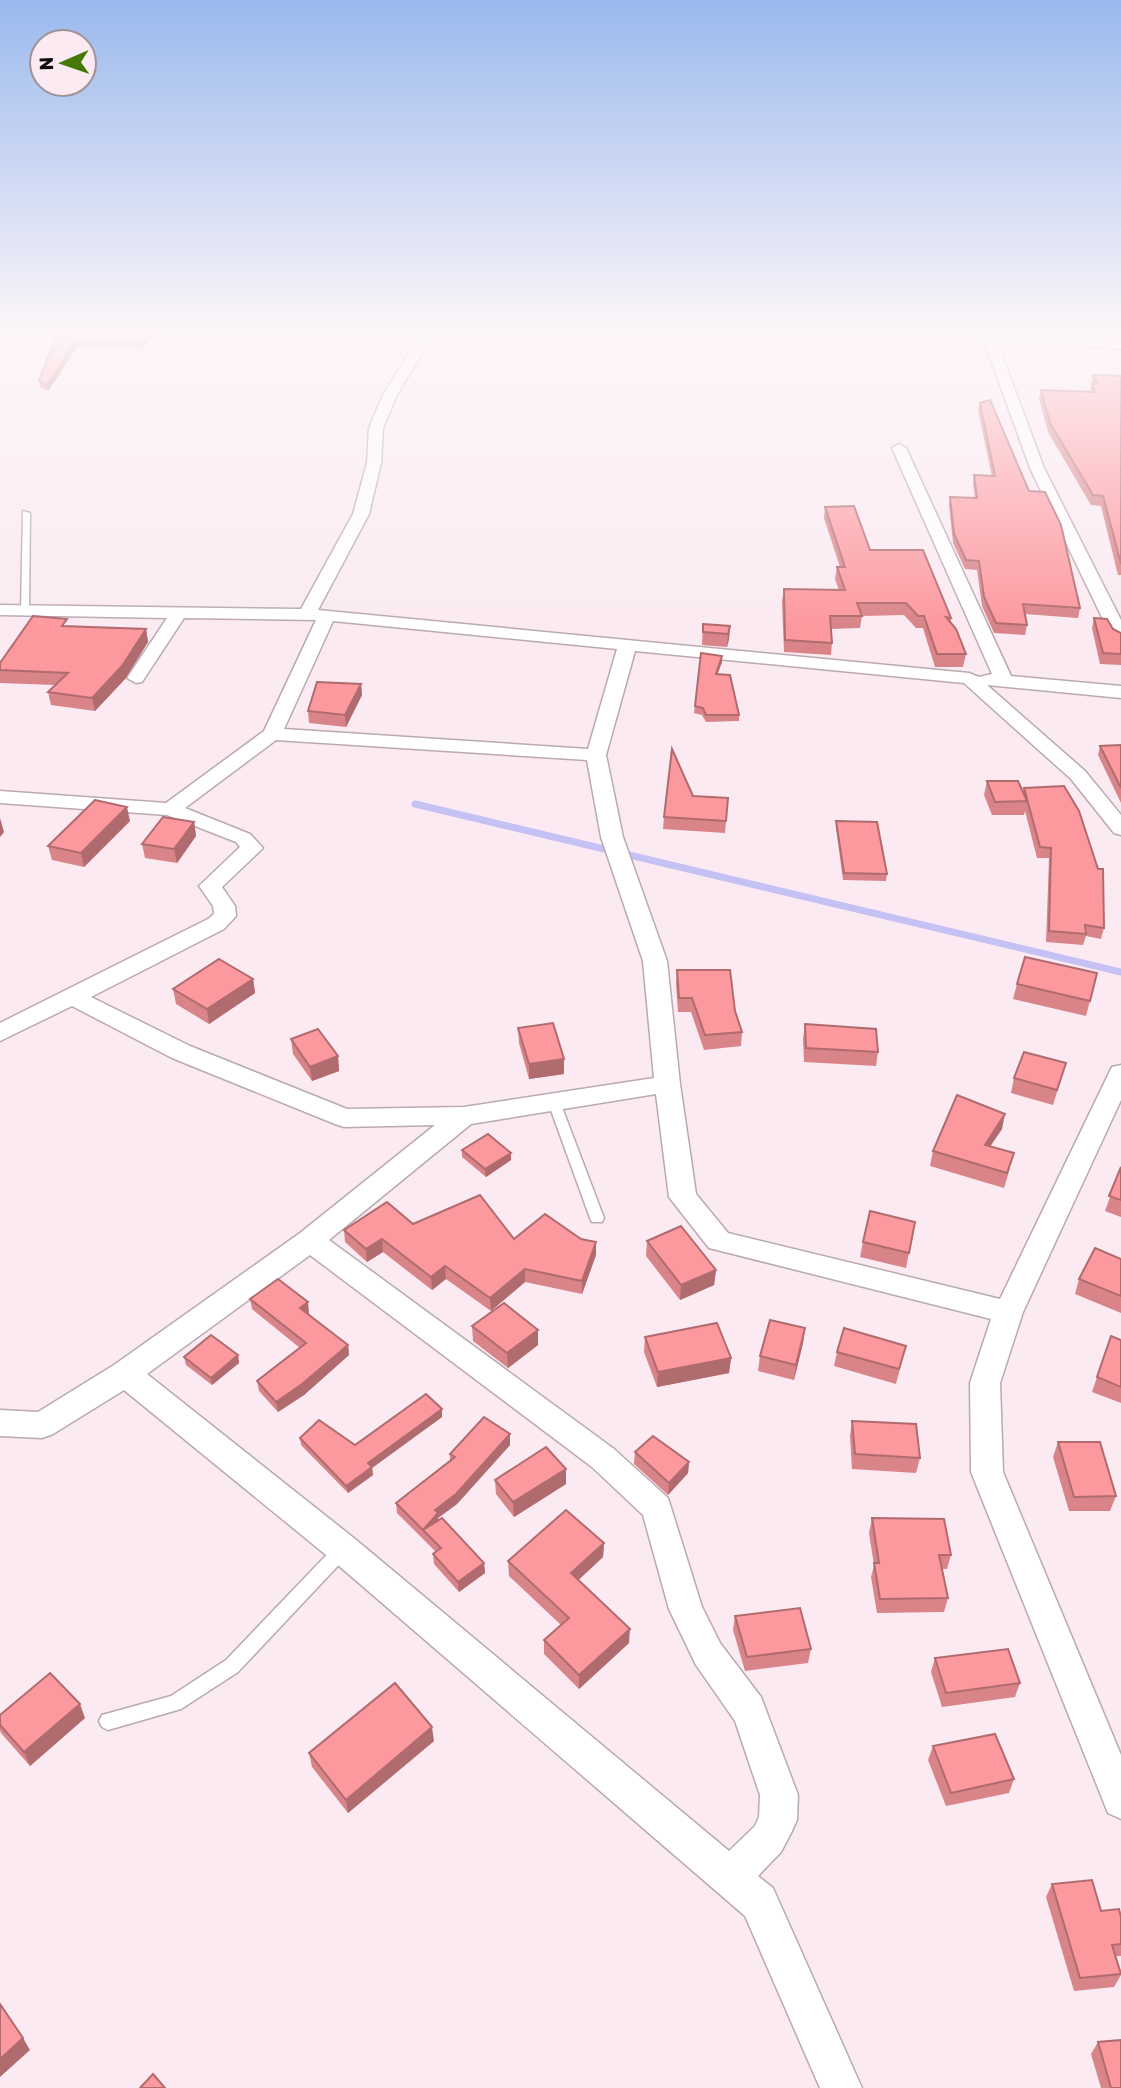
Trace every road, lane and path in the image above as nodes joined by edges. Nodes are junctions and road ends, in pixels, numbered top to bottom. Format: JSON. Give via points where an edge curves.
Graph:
{"nodes":[{"id":1,"x":376,"y":431,"type":"edge"},
{"id":2,"x":1024,"y":431,"type":"edge"},
{"id":3,"x":899,"y":448,"type":"dead end"},
{"id":4,"x":26,"y":513,"type":"dead end"},
{"id":5,"x":0,"y":610,"type":"edge"},
{"id":6,"x":25,"y":610,"type":"junction"},
{"id":7,"x":178,"y":614,"type":"junction"},
{"id":8,"x":318,"y":614,"type":"junction"},
{"id":9,"x":1121,"y":638,"type":"edge"},
{"id":10,"x":628,"y":643,"type":"junction"},
{"id":11,"x":136,"y":678,"type":"dead end"},
{"id":12,"x":969,"y":678,"type":"junction"},
{"id":13,"x":1004,"y":681,"type":"junction"},
{"id":14,"x":1121,"y":692,"type":"edge"},
{"id":15,"x":272,"y":734,"type":"junction"},
{"id":16,"x":596,"y":755,"type":"junction"},
{"id":17,"x":0,"y":797,"type":"edge"},
{"id":18,"x":170,"y":809,"type":"junction"},
{"id":19,"x":1121,"y":829,"type":"edge"},
{"id":20,"x":70,"y":996,"type":"junction"},
{"id":21,"x":0,"y":1033,"type":"edge"},
{"id":22,"x":1121,"y":1073,"type":"edge"},
{"id":23,"x":667,"y":1084,"type":"junction"},
{"id":24,"x":554,"y":1102,"type":"junction"},
{"id":25,"x":464,"y":1116,"type":"junction"},
{"id":26,"x":597,"y":1218,"type":"dead end"},
{"id":27,"x":310,"y":1240,"type":"junction"},
{"id":28,"x":1008,"y":1312,"type":"junction"},
{"id":29,"x":125,"y":1374,"type":"junction"},
{"id":30,"x":0,"y":1423,"type":"edge"},
{"id":31,"x":343,"y":1549,"type":"junction"},
{"id":32,"x":108,"y":1721,"type":"dead end"},
{"id":33,"x":1121,"y":1800,"type":"edge"},
{"id":34,"x":731,"y":1876,"type":"junction"},
{"id":35,"x":841,"y":2088,"type":"edge"}],
"edges":[{"from":1,"to":8,"type":"street","via":[[374,463],[361,514]]},
{"from":2,"to":9,"type":"street"},
{"from":3,"to":13,"type":"street"},
{"from":4,"to":6,"type":"lane"},
{"from":5,"to":6,"type":"street"},
{"from":6,"to":7,"type":"street"},
{"from":7,"to":8,"type":"street"},
{"from":7,"to":11,"type":"street"},
{"from":8,"to":10,"type":"street"},
{"from":8,"to":15,"type":"street"},
{"from":10,"to":12,"type":"street"},
{"from":10,"to":16,"type":"street"},
{"from":12,"to":13,"type":"street"},
{"from":12,"to":19,"type":"street","via":[[1078,775]]},
{"from":13,"to":14,"type":"street"},
{"from":15,"to":16,"type":"street"},
{"from":15,"to":18,"type":"street"},
{"from":16,"to":23,"type":"street","via":[[612,837],[656,961]]},
{"from":17,"to":18,"type":"street"},
{"from":18,"to":20,"type":"street","via":[[243,838],[252,848],[210,886],[224,906],[225,916]]},
{"from":20,"to":21,"type":"street"},
{"from":20,"to":25,"type":"street","via":[[181,1052],[344,1118]]},
{"from":22,"to":28,"type":"street"},
{"from":23,"to":24,"type":"street"},
{"from":23,"to":28,"type":"street","via":[[683,1197],[719,1241]]},
{"from":24,"to":25,"type":"street"},
{"from":24,"to":26,"type":"lane"},
{"from":25,"to":27,"type":"street"},
{"from":27,"to":29,"type":"street"},
{"from":27,"to":34,"type":"street","via":[[603,1458],[657,1508],[686,1609],[708,1654],[748,1709],[779,1795],[778,1820],[768,1839]]},
{"from":28,"to":33,"type":"street","via":[[985,1382],[987,1472]]},
{"from":29,"to":30,"type":"street","via":[[42,1425]]},
{"from":29,"to":31,"type":"street"},
{"from":31,"to":32,"type":"lane","via":[[232,1666],[175,1703]]},
{"from":31,"to":34,"type":"street"},
{"from":34,"to":35,"type":"street","via":[[759,1902]]}]}
